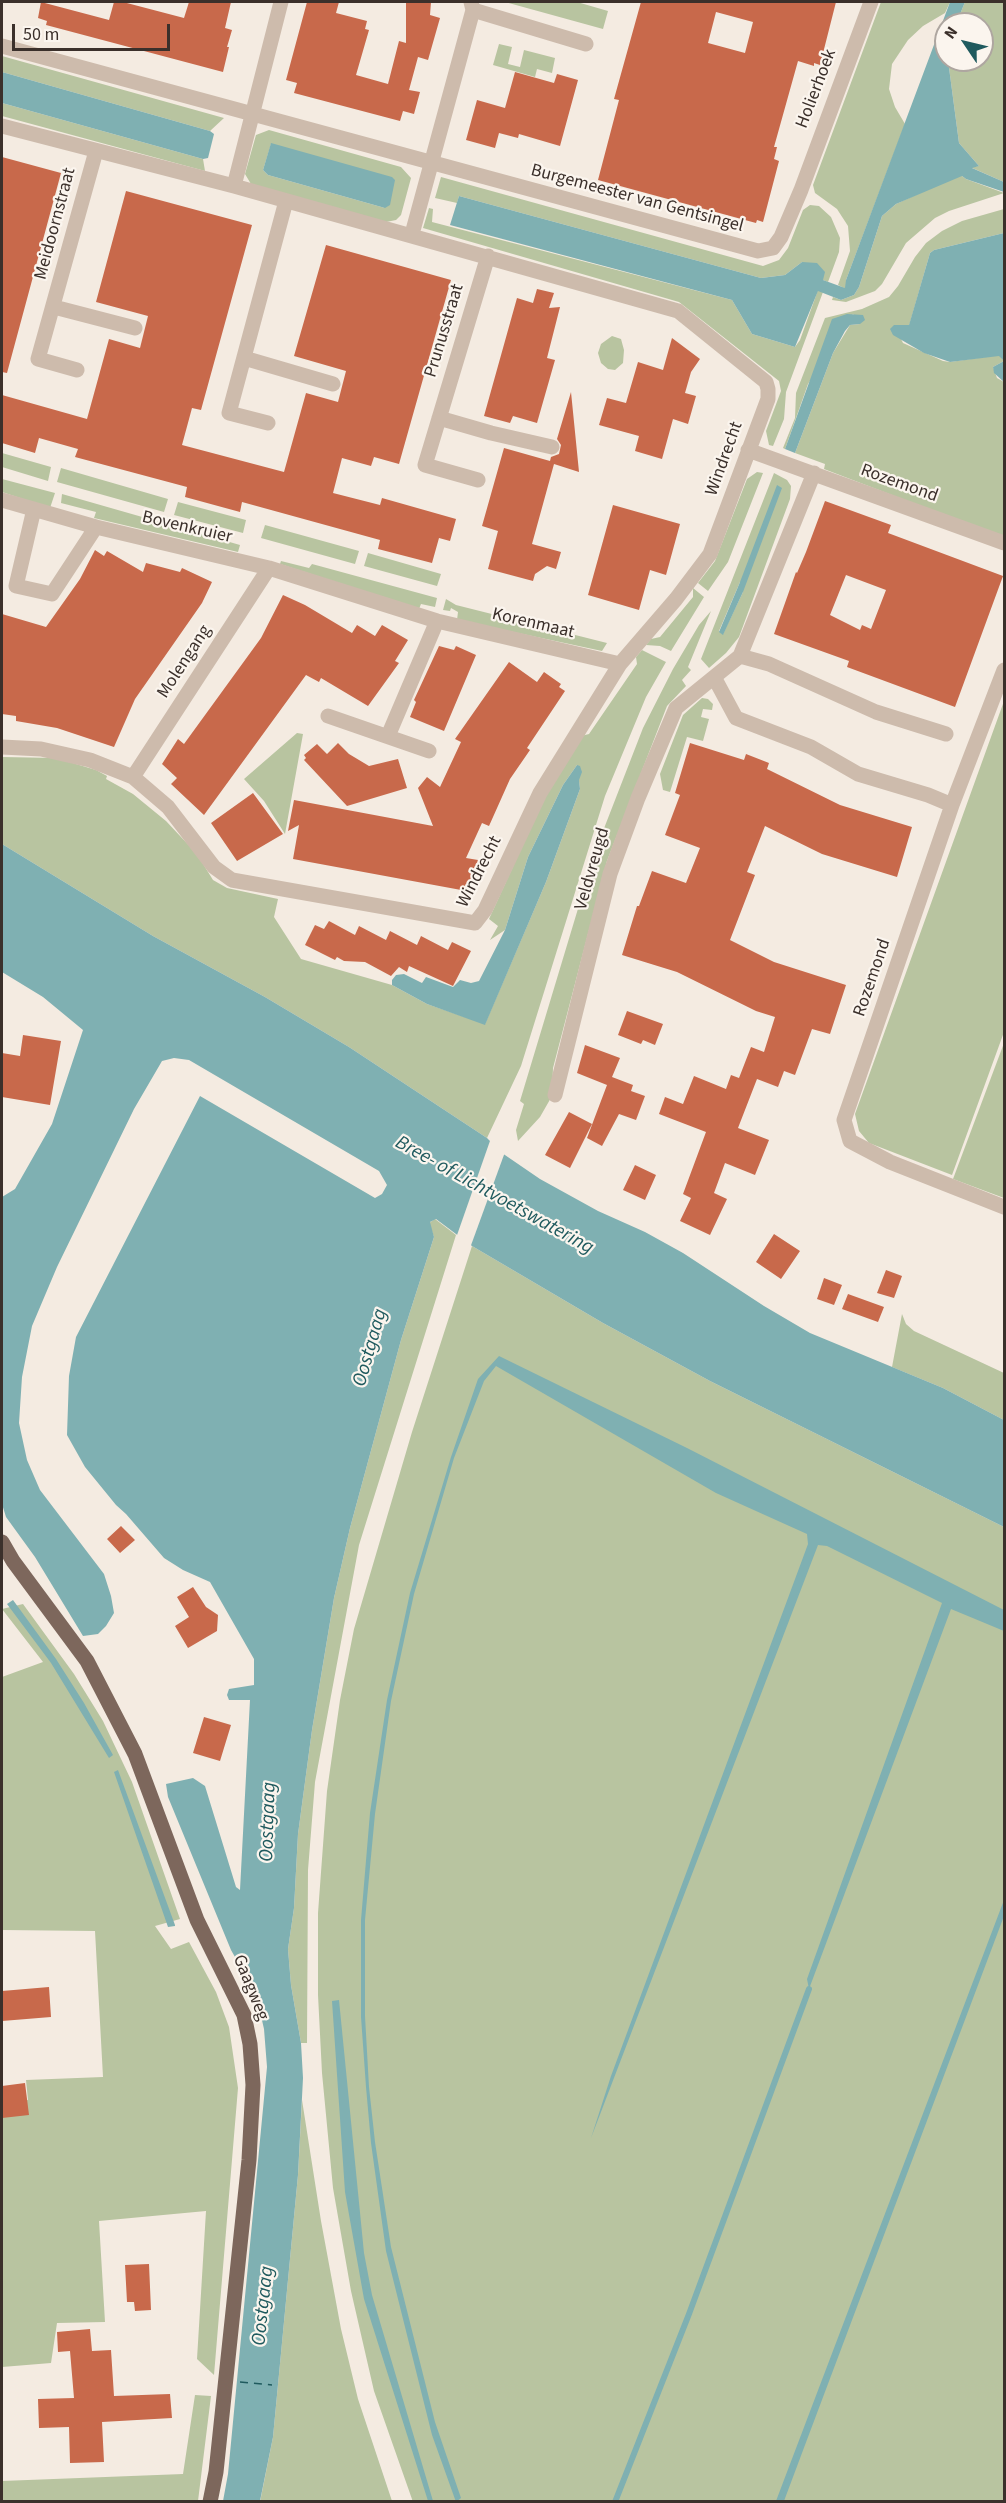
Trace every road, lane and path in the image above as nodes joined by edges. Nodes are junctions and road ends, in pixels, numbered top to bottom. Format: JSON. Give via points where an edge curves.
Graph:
{"nodes":[{"id":1,"x":281,"y":2,"type":"edge"},
{"id":2,"x":871,"y":2,"type":"edge"},
{"id":3,"x":472,"y":6,"type":"edge"},
{"id":4,"x":586,"y":44,"type":"dead end"},
{"id":5,"x":2,"y":46,"type":"edge"},
{"id":6,"x":252,"y":114,"type":"junction"},
{"id":7,"x":2,"y":126,"type":"edge"},
{"id":8,"x":96,"y":151,"type":"junction"},
{"id":9,"x":430,"y":162,"type":"junction"},
{"id":10,"x":234,"y":186,"type":"junction"},
{"id":11,"x":801,"y":190,"type":"joint"},
{"id":12,"x":286,"y":201,"type":"junction"},
{"id":13,"x":412,"y":234,"type":"junction"},
{"id":14,"x":488,"y":256,"type":"junction"},
{"id":15,"x":54,"y":307,"type":"junction"},
{"id":16,"x":135,"y":328,"type":"dead end"},
{"id":17,"x":244,"y":358,"type":"junction"},
{"id":18,"x":77,"y":370,"type":"dead end"},
{"id":19,"x":333,"y":384,"type":"dead end"},
{"id":20,"x":439,"y":418,"type":"junction"},
{"id":21,"x":268,"y":423,"type":"dead end"},
{"id":22,"x":552,"y":447,"type":"dead end"},
{"id":23,"x":748,"y":450,"type":"junction"},
{"id":24,"x":814,"y":473,"type":"junction"},
{"id":25,"x":478,"y":480,"type":"dead end"},
{"id":26,"x":2,"y":500,"type":"edge"},
{"id":27,"x":33,"y":509,"type":"junction"},
{"id":28,"x":96,"y":527,"type":"junction"},
{"id":29,"x":1005,"y":543,"type":"edge"},
{"id":30,"x":269,"y":568,"type":"junction"},
{"id":31,"x":437,"y":621,"type":"junction"},
{"id":32,"x":740,"y":656,"type":"junction"},
{"id":33,"x":620,"y":664,"type":"junction"},
{"id":34,"x":1005,"y":670,"type":"edge"},
{"id":35,"x":714,"y":677,"type":"junction"},
{"id":36,"x":328,"y":716,"type":"dead end"},
{"id":37,"x":946,"y":734,"type":"dead end"},
{"id":38,"x":388,"y":736,"type":"junction"},
{"id":39,"x":2,"y":747,"type":"edge"},
{"id":40,"x":429,"y":751,"type":"dead end"},
{"id":41,"x":133,"y":777,"type":"junction"},
{"id":42,"x":952,"y":805,"type":"junction"},
{"id":43,"x":555,"y":1095,"type":"dead end"},
{"id":44,"x":1005,"y":1207,"type":"edge"},
{"id":45,"x":2,"y":1542,"type":"edge"},
{"id":46,"x":210,"y":2502,"type":"edge"}],
"edges":[{"from":1,"to":6,"type":"street"},
{"from":2,"to":11,"type":"street","name":"Holierhoek"},
{"from":3,"to":4,"type":"street"},
{"from":3,"to":9,"type":"street"},
{"from":5,"to":6,"type":"street","name":"Burgemeester van Gentsingel"},
{"from":6,"to":9,"type":"street","name":"Burgemeester van Gentsingel"},
{"from":6,"to":10,"type":"street"},
{"from":7,"to":8,"type":"street"},
{"from":8,"to":10,"type":"street"},
{"from":8,"to":15,"type":"street","name":"Meidoornstraat"},
{"from":9,"to":11,"type":"street","name":"Burgemeester van Gentsingel","via":[[758,251],[773,248],[781,237]]},
{"from":9,"to":13,"type":"street"},
{"from":10,"to":12,"type":"street"},
{"from":12,"to":13,"type":"street"},
{"from":12,"to":17,"type":"street"},
{"from":13,"to":14,"type":"street"},
{"from":14,"to":20,"type":"street","name":"Prunusstraat"},
{"from":14,"to":23,"type":"street","name":"Windrecht","via":[[678,310],[766,382],[768,399]]},
{"from":15,"to":16,"type":"street","name":"Meidoornstraat"},
{"from":15,"to":18,"type":"street","name":"Meidoornstraat","via":[[38,359]]},
{"from":17,"to":19,"type":"street"},
{"from":17,"to":21,"type":"street","via":[[230,413]]},
{"from":20,"to":22,"type":"street"},
{"from":20,"to":25,"type":"street","name":"Prunusstraat","via":[[425,465]]},
{"from":23,"to":24,"type":"street"},
{"from":23,"to":33,"type":"street","name":"Windrecht","via":[[710,554]]},
{"from":24,"to":29,"type":"street","name":"Rozemond"},
{"from":24,"to":32,"type":"street","name":"Veldvreugd"},
{"from":26,"to":27,"type":"street","name":"Bovenkruier"},
{"from":27,"to":28,"type":"street","name":"Bovenkruier"},
{"from":27,"to":28,"type":"street","via":[[16,586],[52,594]]},
{"from":28,"to":30,"type":"street","name":"Bovenkruier"},
{"from":30,"to":31,"type":"street","name":"Korenmaat"},
{"from":30,"to":41,"type":"street","name":"Molengang"},
{"from":31,"to":33,"type":"street","name":"Korenmaat"},
{"from":31,"to":38,"type":"street"},
{"from":32,"to":35,"type":"street","name":"Veldvreugd"},
{"from":32,"to":37,"type":"street","via":[[769,664],[876,712]]},
{"from":33,"to":41,"type":"street","name":"Windrecht","via":[[540,793],[485,910],[475,923],[232,880],[214,867],[168,807]]},
{"from":34,"to":42,"type":"street","name":"Rozemond"},
{"from":35,"to":42,"type":"street","via":[[736,718],[810,747],[858,774]]},
{"from":35,"to":43,"type":"street","name":"Veldvreugd","via":[[676,708],[621,840]]},
{"from":36,"to":38,"type":"street"},
{"from":38,"to":40,"type":"street"},
{"from":39,"to":41,"type":"street","name":"Windrecht","via":[[41,749],[90,760]]},
{"from":42,"to":44,"type":"street","name":"Rozemond","via":[[844,1120],[850,1141],[890,1162]]},
{"from":45,"to":46,"type":"main road","name":"Gaagweg","via":[[87,1661],[130,1744],[197,1920],[244,2015],[253,2085],[249,2160]]}]}
